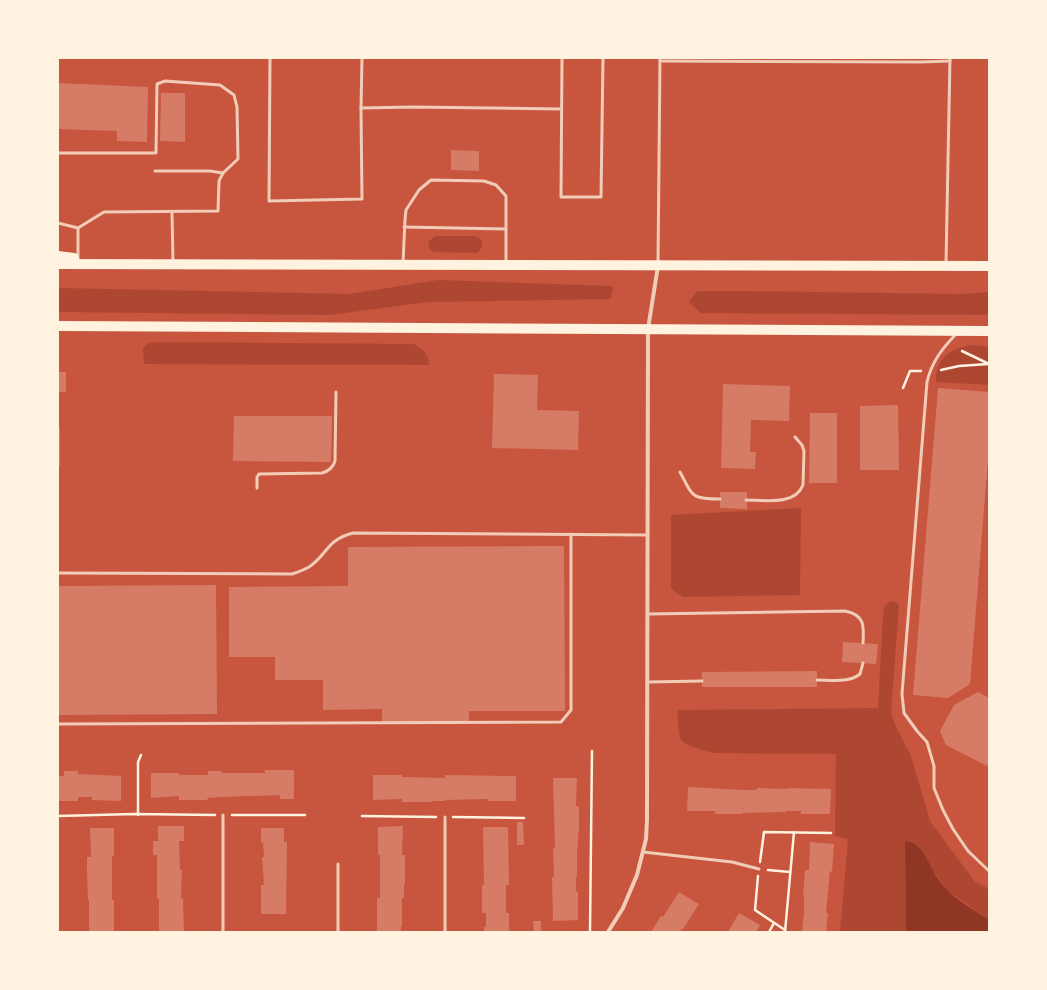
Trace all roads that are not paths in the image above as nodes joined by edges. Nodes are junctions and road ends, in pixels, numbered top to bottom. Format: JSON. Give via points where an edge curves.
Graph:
{"nodes":[{"id":1,"x":270,"y":58,"type":"edge"},
{"id":2,"x":362,"y":58,"type":"edge"},
{"id":3,"x":562,"y":58,"type":"edge"},
{"id":4,"x":603,"y":58,"type":"edge"},
{"id":5,"x":660,"y":59,"type":"edge"},
{"id":6,"x":950,"y":59,"type":"edge"},
{"id":7,"x":361,"y":108,"type":"junction"},
{"id":8,"x":562,"y":109,"type":"junction"},
{"id":9,"x":58,"y":153,"type":"edge"},
{"id":10,"x":155,"y":171,"type":"dead end"},
{"id":11,"x":223,"y":173,"type":"junction"},
{"id":12,"x":172,"y":212,"type":"junction"},
{"id":13,"x":58,"y":223,"type":"edge"},
{"id":14,"x":404,"y":227,"type":"junction"},
{"id":15,"x":78,"y":228,"type":"junction"},
{"id":16,"x":506,"y":229,"type":"junction"},
{"id":17,"x":58,"y":256,"type":"edge"},
{"id":18,"x":78,"y":261,"type":"junction"},
{"id":19,"x":58,"y":264,"type":"edge"},
{"id":20,"x":173,"y":264,"type":"junction"},
{"id":21,"x":403,"y":264,"type":"junction"},
{"id":22,"x":506,"y":265,"type":"junction"},
{"id":23,"x":658,"y":266,"type":"junction"},
{"id":24,"x":946,"y":266,"type":"junction"},
{"id":25,"x":989,"y":266,"type":"edge"},
{"id":26,"x":58,"y":326,"type":"edge"},
{"id":27,"x":648,"y":329,"type":"junction"},
{"id":28,"x":959,"y":331,"type":"junction"},
{"id":29,"x":989,"y":331,"type":"edge"},
{"id":30,"x":336,"y":392,"type":"dead end"},
{"id":31,"x":795,"y":437,"type":"dead end"},
{"id":32,"x":680,"y":472,"type":"dead end"},
{"id":33,"x":257,"y":488,"type":"dead end"},
{"id":34,"x":720,"y":499,"type":"dead end"},
{"id":35,"x":746,"y":500,"type":"dead end"},
{"id":36,"x":571,"y":534,"type":"junction"},
{"id":37,"x":648,"y":535,"type":"junction"},
{"id":38,"x":58,"y":572,"type":"edge"},
{"id":39,"x":648,"y":614,"type":"junction"},
{"id":40,"x":863,"y":643,"type":"dead end"},
{"id":41,"x":862,"y":663,"type":"dead end"},
{"id":42,"x":817,"y":680,"type":"dead end"},
{"id":43,"x":702,"y":681,"type":"dead end"},
{"id":44,"x":648,"y":682,"type":"junction"},
{"id":45,"x":58,"y":724,"type":"edge"},
{"id":46,"x":223,"y":815,"type":"road end"},
{"id":47,"x":445,"y":817,"type":"dead end"},
{"id":48,"x":643,"y":852,"type":"junction"},
{"id":49,"x":338,"y":864,"type":"dead end"},
{"id":50,"x":759,"y":869,"type":"road end"},
{"id":51,"x":989,"y":871,"type":"edge"},
{"id":52,"x":223,"y":932,"type":"edge"},
{"id":53,"x":338,"y":932,"type":"edge"},
{"id":54,"x":445,"y":932,"type":"edge"},
{"id":55,"x":608,"y":932,"type":"edge"}],
"edges":[{"from":1,"to":7,"type":"lane","via":[[269,201],[362,199]]},
{"from":2,"to":7,"type":"lane"},
{"from":3,"to":8,"type":"lane"},
{"from":4,"to":8,"type":"lane","via":[[601,197],[561,197]]},
{"from":5,"to":6,"type":"lane","via":[[921,62]]},
{"from":5,"to":23,"type":"lane"},
{"from":6,"to":24,"type":"lane"},
{"from":7,"to":8,"type":"lane"},
{"from":9,"to":11,"type":"lane","via":[[156,153],[157,84],[165,81],[220,85],[234,95],[237,107],[238,159]]},
{"from":10,"to":11,"type":"lane"},
{"from":11,"to":12,"type":"lane","via":[[219,181],[218,211]]},
{"from":12,"to":15,"type":"lane","via":[[104,212]]},
{"from":12,"to":20,"type":"lane"},
{"from":13,"to":15,"type":"lane"},
{"from":14,"to":16,"type":"lane"},
{"from":14,"to":16,"type":"lane","via":[[406,210],[419,190],[431,180],[484,181],[496,185],[506,196]]},
{"from":14,"to":21,"type":"lane"},
{"from":15,"to":18,"type":"lane"},
{"from":16,"to":22,"type":"lane"},
{"from":17,"to":18,"type":"main road"},
{"from":18,"to":19,"type":"main road"},
{"from":18,"to":20,"type":"main road"},
{"from":20,"to":21,"type":"main road"},
{"from":21,"to":22,"type":"main road"},
{"from":22,"to":23,"type":"main road"},
{"from":23,"to":24,"type":"main road"},
{"from":23,"to":27,"type":"street"},
{"from":24,"to":25,"type":"main road"},
{"from":26,"to":27,"type":"main road"},
{"from":27,"to":28,"type":"main road"},
{"from":27,"to":37,"type":"street"},
{"from":28,"to":29,"type":"main road"},
{"from":28,"to":51,"type":"lane","via":[[935,358],[929,373],[902,701],[904,713],[927,742],[934,766],[934,788],[953,829],[968,851]]},
{"from":30,"to":33,"type":"lane","via":[[335,461],[328,472],[259,474]]},
{"from":31,"to":35,"type":"lane","via":[[804,451],[801,489],[795,496],[784,499]]},
{"from":32,"to":34,"type":"lane","via":[[697,498]]},
{"from":36,"to":37,"type":"lane"},
{"from":36,"to":38,"type":"lane","via":[[353,534],[341,537],[311,565],[292,574]]},
{"from":36,"to":45,"type":"lane","via":[[571,710],[561,722]]},
{"from":37,"to":39,"type":"street"},
{"from":39,"to":40,"type":"lane","via":[[853,612],[860,618],[863,626]]},
{"from":39,"to":44,"type":"street"},
{"from":41,"to":42,"type":"lane","via":[[860,674],[849,679]]},
{"from":43,"to":44,"type":"lane"},
{"from":44,"to":48,"type":"street","via":[[647,820]]},
{"from":46,"to":52,"type":"lane"},
{"from":47,"to":54,"type":"lane"},
{"from":48,"to":50,"type":"lane","via":[[732,862]]},
{"from":48,"to":55,"type":"street","via":[[637,875],[623,908]]},
{"from":49,"to":53,"type":"lane"}]}
